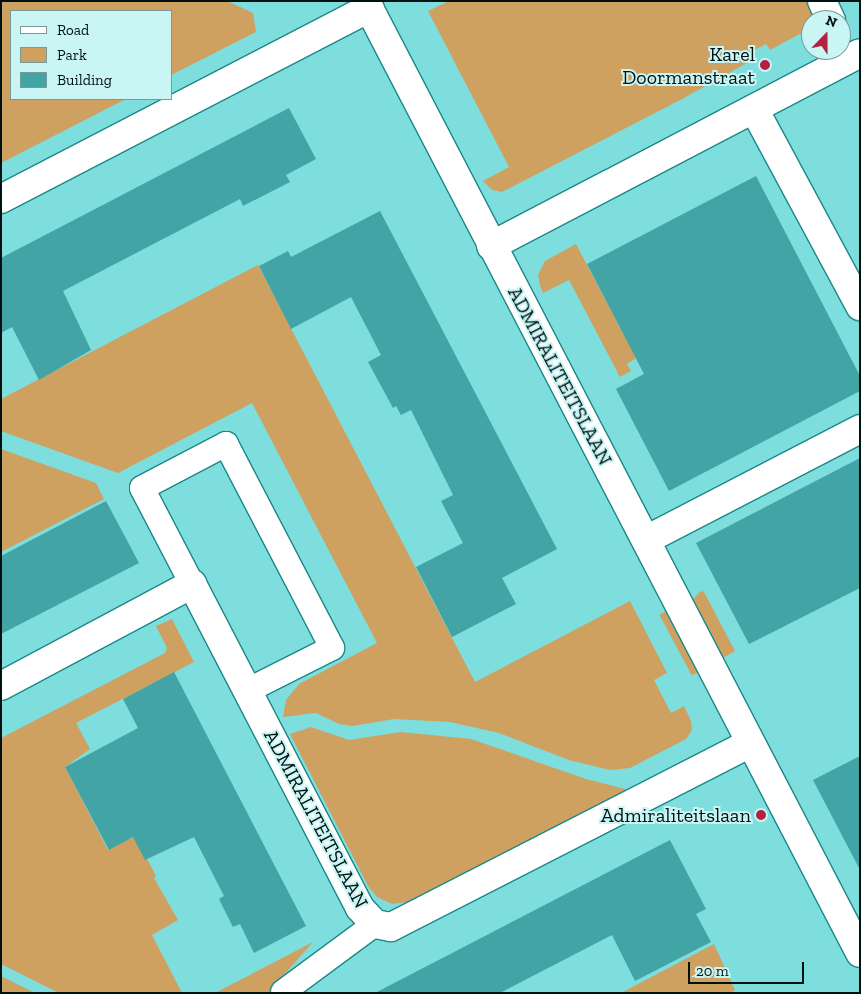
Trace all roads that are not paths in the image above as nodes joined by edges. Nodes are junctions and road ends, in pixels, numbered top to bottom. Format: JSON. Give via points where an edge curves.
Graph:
{"nodes":[{"id":1,"x":368,"y":4,"type":"edge"},
{"id":2,"x":834,"y":60,"type":"edge"},
{"id":3,"x":754,"y":109,"type":"junction"},
{"id":4,"x":1,"y":199,"type":"edge"},
{"id":5,"x":491,"y":246,"type":"junction"},
{"id":6,"x":860,"y":306,"type":"edge"},
{"id":7,"x":860,"y":429,"type":"edge"},
{"id":8,"x":646,"y":540,"type":"junction"},
{"id":9,"x":192,"y":584,"type":"junction"},
{"id":10,"x":1,"y":686,"type":"edge"},
{"id":11,"x":248,"y":691,"type":"junction"},
{"id":12,"x":750,"y":744,"type":"junction"},
{"id":13,"x":375,"y":924,"type":"junction"},
{"id":14,"x":860,"y":952,"type":"edge"},
{"id":15,"x":283,"y":992,"type":"edge"}],
"edges":[{"from":1,"to":4,"type":"street","name":"ADMIRALITEITSLAAN"},
{"from":1,"to":5,"type":"street","name":"ADMIRALITEITSLAAN"},
{"from":2,"to":3,"type":"street"},
{"from":3,"to":5,"type":"street"},
{"from":3,"to":6,"type":"street"},
{"from":5,"to":8,"type":"street","name":"ADMIRALITEITSLAAN"},
{"from":7,"to":8,"type":"street"},
{"from":8,"to":12,"type":"street","name":"ADMIRALITEITSLAAN"},
{"from":9,"to":10,"type":"street"},
{"from":9,"to":11,"type":"street","name":"ADMIRALITEITSLAAN"},
{"from":9,"to":11,"type":"lane","via":[[142,488],[226,444],[332,648]]},
{"from":11,"to":13,"type":"street","name":"ADMIRALITEITSLAAN","via":[[360,908]]},
{"from":12,"to":13,"type":"street","name":"ADMIRALITEITSLAAN","via":[[413,919],[391,927]]},
{"from":12,"to":14,"type":"street","name":"ADMIRALITEITSLAAN"},
{"from":13,"to":15,"type":"lane"}]}
